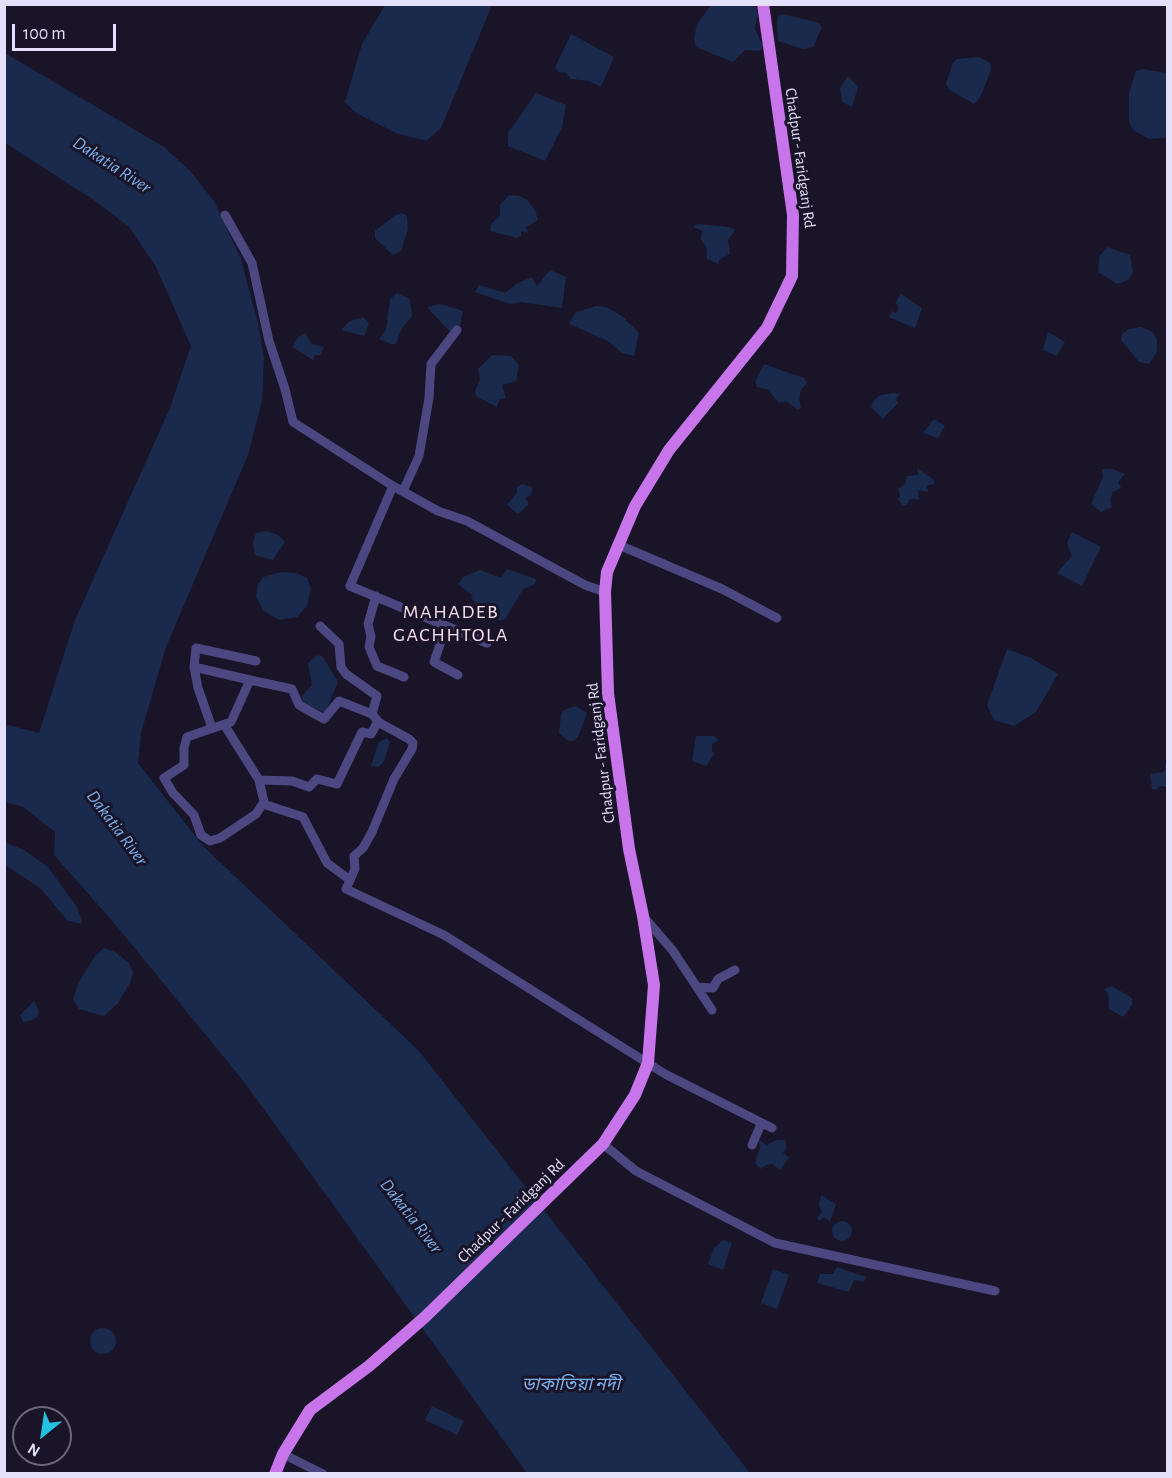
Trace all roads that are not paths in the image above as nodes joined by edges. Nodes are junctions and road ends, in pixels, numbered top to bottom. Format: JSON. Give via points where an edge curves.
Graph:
{"nodes":[{"id":1,"x":763,"y":4,"type":"edge"},
{"id":2,"x":225,"y":215,"type":"dead end"},
{"id":3,"x":457,"y":330,"type":"dead end"},
{"id":4,"x":393,"y":486,"type":"junction"},
{"id":5,"x":404,"y":491,"type":"junction"},
{"id":6,"x":619,"y":545,"type":"junction"},
{"id":7,"x":605,"y":592,"type":"junction"},
{"id":8,"x":376,"y":596,"type":"junction"},
{"id":9,"x":777,"y":618,"type":"dead end"},
{"id":10,"x":320,"y":626,"type":"dead end"},
{"id":11,"x":446,"y":627,"type":"junction"},
{"id":12,"x":487,"y":643,"type":"dead end"},
{"id":13,"x":256,"y":662,"type":"dead end"},
{"id":14,"x":194,"y":667,"type":"junction"},
{"id":15,"x":458,"y":675,"type":"dead end"},
{"id":16,"x":404,"y":677,"type":"dead end"},
{"id":17,"x":250,"y":680,"type":"junction"},
{"id":18,"x":372,"y":714,"type":"junction"},
{"id":19,"x":378,"y":722,"type":"junction"},
{"id":20,"x":225,"y":726,"type":"junction"},
{"id":21,"x":212,"y":728,"type":"junction"},
{"id":22,"x":259,"y":780,"type":"junction"},
{"id":23,"x":263,"y":804,"type":"junction"},
{"id":24,"x":350,"y":880,"type":"junction"},
{"id":25,"x":643,"y":916,"type":"junction"},
{"id":26,"x":735,"y":970,"type":"dead end"},
{"id":27,"x":697,"y":987,"type":"junction"},
{"id":28,"x":712,"y":1010,"type":"dead end"},
{"id":29,"x":648,"y":1063,"type":"junction"},
{"id":30,"x":761,"y":1124,"type":"junction"},
{"id":31,"x":772,"y":1128,"type":"dead end"},
{"id":32,"x":603,"y":1144,"type":"junction"},
{"id":33,"x":752,"y":1145,"type":"dead end"},
{"id":34,"x":995,"y":1291,"type":"dead end"},
{"id":35,"x":283,"y":1454,"type":"junction"},
{"id":36,"x":275,"y":1473,"type":"edge"},
{"id":37,"x":324,"y":1473,"type":"edge"}],
"edges":[{"from":1,"to":6,"type":"main road","name":"Chadpur - Faridganj Rd","via":[[794,215],[792,276],[767,327],[669,450],[635,506]]},
{"from":2,"to":4,"type":"street","via":[[252,263],[269,342],[293,422]]},
{"from":3,"to":5,"type":"street","via":[[431,364],[419,456]]},
{"from":4,"to":5,"type":"street"},
{"from":4,"to":8,"type":"street","via":[[350,586]]},
{"from":5,"to":7,"type":"street"},
{"from":6,"to":7,"type":"main road","name":"Chadpur - Faridganj Rd","via":[[607,572]]},
{"from":6,"to":9,"type":"street","via":[[711,584]]},
{"from":7,"to":25,"type":"main road","name":"Chadpur - Faridganj Rd","via":[[608,693],[629,849]]},
{"from":8,"to":11,"type":"street"},
{"from":8,"to":16,"type":"street","via":[[368,624],[369,647],[377,666]]},
{"from":10,"to":18,"type":"street","via":[[339,644],[341,667],[346,674],[377,696]]},
{"from":11,"to":12,"type":"street"},
{"from":11,"to":15,"type":"street","via":[[434,662]]},
{"from":13,"to":14,"type":"street","via":[[196,648]]},
{"from":14,"to":17,"type":"street"},
{"from":14,"to":21,"type":"street"},
{"from":17,"to":18,"type":"street","via":[[292,689],[299,705],[324,719],[339,701]]},
{"from":17,"to":20,"type":"street","via":[[234,716]]},
{"from":18,"to":19,"type":"street"},
{"from":19,"to":22,"type":"street","via":[[371,734],[362,732],[337,784],[317,779],[309,787],[292,781]]},
{"from":19,"to":24,"type":"street","via":[[413,743],[372,832],[354,856],[355,869]]},
{"from":20,"to":21,"type":"street"},
{"from":20,"to":22,"type":"street"},
{"from":21,"to":23,"type":"street","via":[[187,736],[184,765],[167,775],[165,783],[194,815],[201,835],[210,841],[256,814]]},
{"from":22,"to":23,"type":"street"},
{"from":23,"to":24,"type":"street","via":[[303,817],[327,863]]},
{"from":24,"to":29,"type":"street","via":[[345,886],[349,891],[444,935]]},
{"from":25,"to":27,"type":"street"},
{"from":25,"to":29,"type":"main road","name":"Chadpur - Faridganj Rd","via":[[654,985]]},
{"from":26,"to":27,"type":"street","via":[[718,979],[713,988]]},
{"from":27,"to":28,"type":"street"},
{"from":29,"to":30,"type":"street"},
{"from":29,"to":32,"type":"main road","name":"Chadpur - Faridganj Rd","via":[[635,1095]]},
{"from":30,"to":31,"type":"street"},
{"from":30,"to":33,"type":"street"},
{"from":32,"to":34,"type":"street","via":[[636,1172],[775,1243]]},
{"from":32,"to":35,"type":"main road","name":"Chadpur - Faridganj Rd","via":[[425,1317],[310,1410]]},
{"from":35,"to":36,"type":"main road"},
{"from":35,"to":37,"type":"street"}]}
